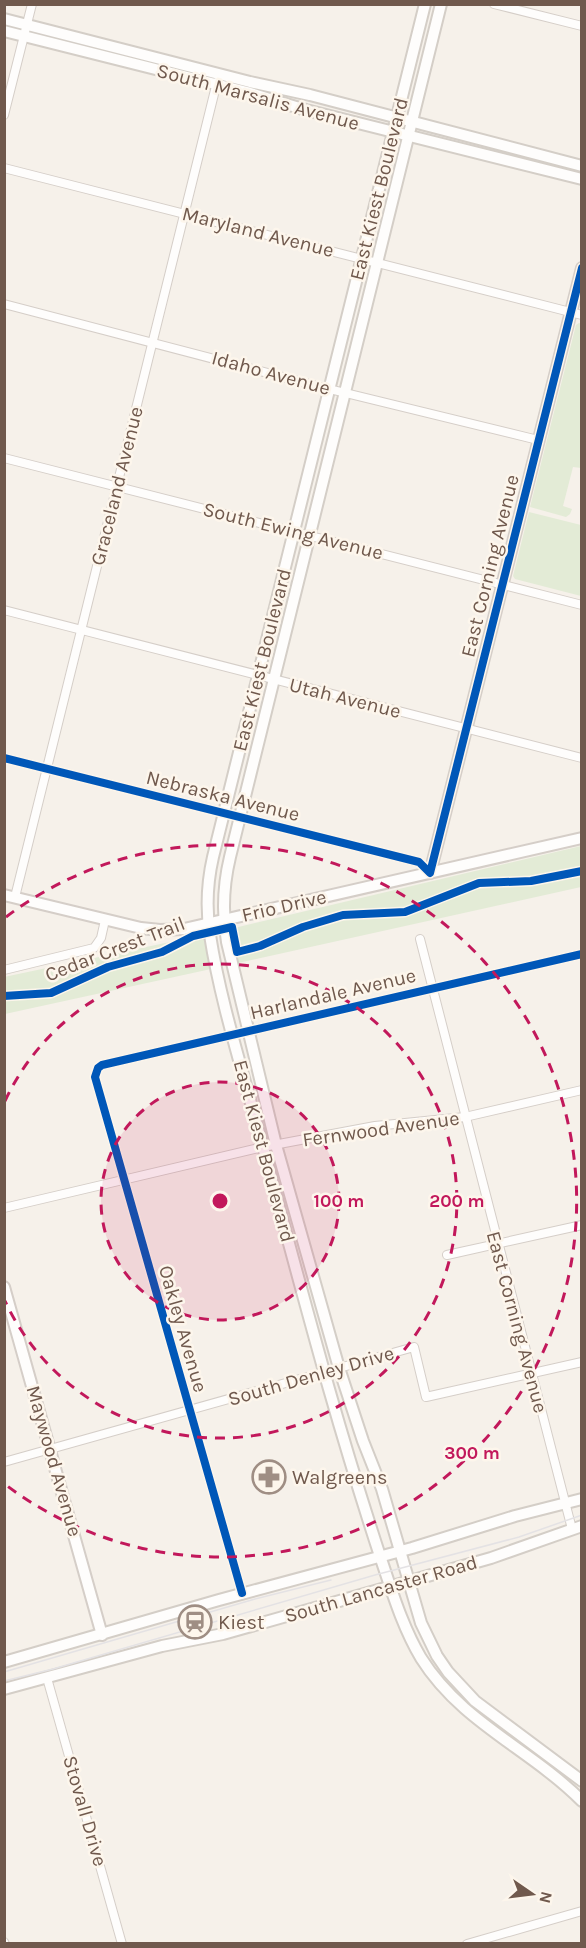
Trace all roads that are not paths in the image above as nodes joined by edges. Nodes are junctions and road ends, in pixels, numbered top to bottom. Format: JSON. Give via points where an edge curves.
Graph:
{"nodes":[{"id":1,"x":32,"y":4,"type":"edge"},
{"id":2,"x":426,"y":4,"type":"edge"},
{"id":3,"x":441,"y":4,"type":"edge"},
{"id":4,"x":494,"y":4,"type":"edge"},
{"id":5,"x":4,"y":19,"type":"edge"},
{"id":6,"x":582,"y":26,"type":"edge"},
{"id":7,"x":26,"y":30,"type":"junction"},
{"id":8,"x":4,"y":31,"type":"edge"},
{"id":9,"x":218,"y":79,"type":"junction"},
{"id":10,"x":4,"y":115,"type":"edge"},
{"id":11,"x":397,"y":117,"type":"junction"},
{"id":12,"x":412,"y":121,"type":"junction"},
{"id":13,"x":393,"y":133,"type":"junction"},
{"id":14,"x":408,"y":136,"type":"junction"},
{"id":15,"x":582,"y":166,"type":"edge"},
{"id":16,"x":4,"y":168,"type":"edge"},
{"id":17,"x":582,"y":179,"type":"edge"},
{"id":18,"x":184,"y":213,"type":"junction"},
{"id":19,"x":362,"y":259,"type":"junction"},
{"id":20,"x":377,"y":263,"type":"junction"},
{"id":21,"x":582,"y":268,"type":"edge"},
{"id":22,"x":4,"y":304,"type":"edge"},
{"id":23,"x":576,"y":314,"type":"edge"},
{"id":24,"x":153,"y":342,"type":"junction"},
{"id":25,"x":329,"y":389,"type":"junction"},
{"id":26,"x":345,"y":392,"type":"junction"},
{"id":27,"x":538,"y":440,"type":"junction"},
{"id":28,"x":4,"y":458,"type":"edge"},
{"id":29,"x":116,"y":486,"type":"junction"},
{"id":30,"x":294,"y":531,"type":"junction"},
{"id":31,"x":309,"y":535,"type":"junction"},
{"id":32,"x":502,"y":585,"type":"junction"},
{"id":33,"x":582,"y":605,"type":"edge"},
{"id":34,"x":4,"y":610,"type":"edge"},
{"id":35,"x":82,"y":630,"type":"junction"},
{"id":36,"x":258,"y":676,"type":"junction"},
{"id":37,"x":273,"y":680,"type":"junction"},
{"id":38,"x":467,"y":729,"type":"junction"},
{"id":39,"x":4,"y":758,"type":"edge"},
{"id":40,"x":582,"y":758,"type":"edge"},
{"id":41,"x":47,"y":768,"type":"junction"},
{"id":42,"x":224,"y":813,"type":"junction"},
{"id":43,"x":240,"y":817,"type":"junction"},
{"id":44,"x":582,"y":838,"type":"edge"},
{"id":45,"x":430,"y":873,"type":"junction"},
{"id":46,"x":10,"y":896,"type":"edge"},
{"id":47,"x":105,"y":920,"type":"junction"},
{"id":48,"x":224,"y":920,"type":"junction"},
{"id":49,"x":208,"y":924,"type":"junction"},
{"id":50,"x":420,"y":939,"type":"dead end"},
{"id":51,"x":582,"y":954,"type":"edge"},
{"id":52,"x":4,"y":970,"type":"edge"},
{"id":53,"x":432,"y":989,"type":"junction"},
{"id":54,"x":248,"y":1030,"type":"junction"},
{"id":55,"x":232,"y":1034,"type":"junction"},
{"id":56,"x":96,"y":1072,"type":"joint"},
{"id":57,"x":582,"y":1090,"type":"edge"},
{"id":58,"x":465,"y":1117,"type":"junction"},
{"id":59,"x":276,"y":1145,"type":"junction"},
{"id":60,"x":263,"y":1147,"type":"junction"},
{"id":61,"x":124,"y":1179,"type":"junction"},
{"id":62,"x":4,"y":1208,"type":"edge"},
{"id":63,"x":582,"y":1226,"type":"edge"},
{"id":64,"x":497,"y":1245,"type":"junction"},
{"id":65,"x":447,"y":1255,"type":"dead end"},
{"id":66,"x":4,"y":1287,"type":"edge"},
{"id":67,"x":582,"y":1362,"type":"edge"},
{"id":68,"x":339,"y":1368,"type":"junction"},
{"id":69,"x":324,"y":1373,"type":"junction"},
{"id":70,"x":531,"y":1373,"type":"junction"},
{"id":71,"x":189,"y":1410,"type":"junction"},
{"id":72,"x":50,"y":1448,"type":"junction"},
{"id":73,"x":4,"y":1462,"type":"edge"},
{"id":74,"x":582,"y":1499,"type":"edge"},
{"id":75,"x":565,"y":1504,"type":"junction"},
{"id":76,"x":577,"y":1528,"type":"edge"},
{"id":77,"x":401,"y":1551,"type":"junction"},
{"id":78,"x":380,"y":1556,"type":"junction"},
{"id":79,"x":409,"y":1581,"type":"junction"},
{"id":80,"x":390,"y":1586,"type":"junction"},
{"id":81,"x":242,"y":1593,"type":"junction"},
{"id":82,"x":102,"y":1635,"type":"junction"},
{"id":83,"x":4,"y":1662,"type":"edge"},
{"id":84,"x":47,"y":1678,"type":"junction"},
{"id":85,"x":4,"y":1689,"type":"edge"},
{"id":86,"x":582,"y":1781,"type":"edge"},
{"id":87,"x":582,"y":1801,"type":"edge"},
{"id":88,"x":582,"y":1911,"type":"edge"},
{"id":89,"x":471,"y":1943,"type":"edge"},
{"id":90,"x":122,"y":1944,"type":"edge"}],
"edges":[{"from":1,"to":7,"type":"street"},
{"from":2,"to":11,"type":"main road","name":"East Kiest Boulevard"},
{"from":3,"to":12,"type":"main road","name":"East Kiest Boulevard"},
{"from":4,"to":6,"type":"street"},
{"from":5,"to":7,"type":"main road","name":"South Marsalis Avenue"},
{"from":7,"to":8,"type":"main road","name":"South Marsalis Avenue"},
{"from":7,"to":9,"type":"main road","name":"South Marsalis Avenue"},
{"from":7,"to":10,"type":"street"},
{"from":9,"to":11,"type":"main road","name":"South Marsalis Avenue"},
{"from":9,"to":13,"type":"main road","name":"South Marsalis Avenue"},
{"from":9,"to":18,"type":"street","name":"Graceland Avenue"},
{"from":11,"to":12,"type":"main road","name":"South Marsalis Avenue"},
{"from":11,"to":13,"type":"main road","name":"East Kiest Boulevard"},
{"from":12,"to":14,"type":"main road","name":"East Kiest Boulevard"},
{"from":12,"to":15,"type":"main road","name":"South Marsalis Avenue"},
{"from":13,"to":14,"type":"main road","name":"South Marsalis Avenue"},
{"from":13,"to":19,"type":"main road","name":"East Kiest Boulevard"},
{"from":14,"to":17,"type":"main road","name":"South Marsalis Avenue"},
{"from":14,"to":20,"type":"main road","name":"East Kiest Boulevard"},
{"from":16,"to":18,"type":"street","name":"Maryland Avenue"},
{"from":18,"to":19,"type":"street","name":"Maryland Avenue"},
{"from":18,"to":24,"type":"street","name":"Graceland Avenue"},
{"from":19,"to":20,"type":"street","name":"Maryland Avenue"},
{"from":19,"to":25,"type":"main road","name":"East Kiest Boulevard"},
{"from":20,"to":23,"type":"street","name":"Maryland Avenue"},
{"from":20,"to":26,"type":"main road","name":"East Kiest Boulevard"},
{"from":21,"to":23,"type":"main road","name":"East Corning Avenue"},
{"from":22,"to":24,"type":"street","name":"Idaho Avenue"},
{"from":23,"to":27,"type":"main road","name":"East Corning Avenue"},
{"from":24,"to":25,"type":"street","name":"Idaho Avenue"},
{"from":24,"to":29,"type":"street","name":"Graceland Avenue"},
{"from":25,"to":26,"type":"street","name":"Idaho Avenue"},
{"from":25,"to":30,"type":"main road","name":"East Kiest Boulevard"},
{"from":26,"to":27,"type":"street","name":"Idaho Avenue"},
{"from":26,"to":31,"type":"main road","name":"East Kiest Boulevard"},
{"from":27,"to":32,"type":"main road","name":"East Corning Avenue"},
{"from":28,"to":29,"type":"street","name":"South Ewing Avenue"},
{"from":29,"to":30,"type":"street","name":"South Ewing Avenue"},
{"from":29,"to":35,"type":"street","name":"Graceland Avenue"},
{"from":30,"to":31,"type":"street","name":"South Ewing Avenue"},
{"from":30,"to":36,"type":"main road","name":"East Kiest Boulevard"},
{"from":31,"to":32,"type":"street","name":"South Ewing Avenue"},
{"from":31,"to":37,"type":"main road","name":"East Kiest Boulevard"},
{"from":32,"to":33,"type":"street","name":"South Ewing Avenue"},
{"from":32,"to":38,"type":"main road","name":"East Corning Avenue"},
{"from":34,"to":35,"type":"street","name":"Utah Avenue"},
{"from":35,"to":36,"type":"street","name":"Utah Avenue"},
{"from":35,"to":41,"type":"street","name":"Graceland Avenue"},
{"from":36,"to":37,"type":"street","name":"Utah Avenue"},
{"from":36,"to":42,"type":"main road","name":"East Kiest Boulevard"},
{"from":37,"to":38,"type":"street","name":"Utah Avenue"},
{"from":37,"to":43,"type":"main road","name":"East Kiest Boulevard"},
{"from":38,"to":40,"type":"street","name":"Utah Avenue"},
{"from":38,"to":45,"type":"main road","name":"East Corning Avenue"},
{"from":39,"to":41,"type":"street","name":"Nebraska Avenue"},
{"from":41,"to":42,"type":"street","name":"Nebraska Avenue"},
{"from":41,"to":46,"type":"street","name":"Graceland Avenue"},
{"from":42,"to":43,"type":"street","name":"Nebraska Avenue"},
{"from":42,"to":49,"type":"main road","name":"East Kiest Boulevard","via":[[209,878]]},
{"from":43,"to":45,"type":"street","name":"Nebraska Avenue","via":[[419,862]]},
{"from":43,"to":48,"type":"main road","name":"East Kiest Boulevard","via":[[224,881]]},
{"from":44,"to":45,"type":"main road","name":"Frio Drive"},
{"from":45,"to":48,"type":"main road","name":"Frio Drive"},
{"from":46,"to":47,"type":"main road","name":"Frio Drive"},
{"from":47,"to":49,"type":"main road","name":"Frio Drive","via":[[160,930]]},
{"from":47,"to":52,"type":"street","via":[[94,948]]},
{"from":48,"to":49,"type":"main road","name":"Frio Drive"},
{"from":48,"to":54,"type":"main road","name":"East Kiest Boulevard"},
{"from":49,"to":55,"type":"main road","name":"East Kiest Boulevard"},
{"from":50,"to":53,"type":"street","name":"East Corning Avenue"},
{"from":51,"to":53,"type":"street","name":"Harlandale Avenue"},
{"from":53,"to":54,"type":"street","name":"Harlandale Avenue"},
{"from":53,"to":58,"type":"street","name":"East Corning Avenue"},
{"from":54,"to":55,"type":"street","name":"Harlandale Avenue"},
{"from":54,"to":59,"type":"main road","name":"East Kiest Boulevard"},
{"from":55,"to":56,"type":"street","name":"Harlandale Avenue","via":[[102,1065]]},
{"from":55,"to":60,"type":"main road","name":"East Kiest Boulevard"},
{"from":56,"to":61,"type":"street","name":"Oakley Avenue"},
{"from":57,"to":58,"type":"street","name":"Fernwood Avenue"},
{"from":58,"to":59,"type":"street","name":"Fernwood Avenue","via":[[375,1126]]},
{"from":58,"to":64,"type":"street","name":"East Corning Avenue"},
{"from":59,"to":60,"type":"street","name":"Fernwood Avenue"},
{"from":59,"to":68,"type":"main road","name":"East Kiest Boulevard"},
{"from":60,"to":61,"type":"street","name":"Fernwood Avenue"},
{"from":60,"to":69,"type":"main road","name":"East Kiest Boulevard"},
{"from":61,"to":62,"type":"street","name":"Fernwood Avenue"},
{"from":61,"to":71,"type":"street","name":"Oakley Avenue"},
{"from":63,"to":64,"type":"street"},
{"from":64,"to":65,"type":"street"},
{"from":64,"to":70,"type":"street","name":"East Corning Avenue"},
{"from":66,"to":72,"type":"main road","name":"Maywood Avenue"},
{"from":67,"to":70,"type":"street","name":"South Denley Drive"},
{"from":68,"to":69,"type":"street","name":"South Denley Drive"},
{"from":68,"to":70,"type":"street","name":"South Denley Drive","via":[[414,1347],[426,1396]]},
{"from":68,"to":77,"type":"main road","name":"East Kiest Boulevard"},
{"from":69,"to":71,"type":"street","name":"South Denley Drive"},
{"from":69,"to":78,"type":"main road","name":"East Kiest Boulevard"},
{"from":70,"to":75,"type":"street","name":"East Corning Avenue"},
{"from":71,"to":72,"type":"street","name":"South Denley Drive"},
{"from":71,"to":81,"type":"street","name":"Oakley Avenue"},
{"from":72,"to":73,"type":"street","name":"South Denley Drive"},
{"from":72,"to":82,"type":"main road","name":"Maywood Avenue"},
{"from":74,"to":75,"type":"main road","name":"South Lancaster Road"},
{"from":75,"to":76,"type":"street","name":"East Corning Avenue"},
{"from":75,"to":77,"type":"main road","name":"South Lancaster Road"},
{"from":76,"to":79,"type":"main road","name":"South Lancaster Road"},
{"from":77,"to":78,"type":"main road","name":"South Lancaster Road"},
{"from":77,"to":79,"type":"main road","name":"East Kiest Boulevard"},
{"from":78,"to":80,"type":"main road","name":"East Kiest Boulevard"},
{"from":78,"to":81,"type":"main road","name":"South Lancaster Road"},
{"from":79,"to":80,"type":"main road","name":"South Lancaster Road"},
{"from":79,"to":86,"type":"main road","name":"East Kiest Boulevard","via":[[428,1638],[448,1672],[475,1701]]},
{"from":80,"to":84,"type":"main road","name":"South Lancaster Road","via":[[223,1634],[162,1646]]},
{"from":80,"to":87,"type":"main road","name":"East Kiest Boulevard","via":[[413,1644],[455,1701]]},
{"from":81,"to":82,"type":"main road","name":"South Lancaster Road"},
{"from":82,"to":83,"type":"main road","name":"South Lancaster Road"},
{"from":84,"to":85,"type":"main road","name":"South Lancaster Road"},
{"from":84,"to":90,"type":"street","name":"Stovall Drive"},
{"from":88,"to":89,"type":"street"}]}
